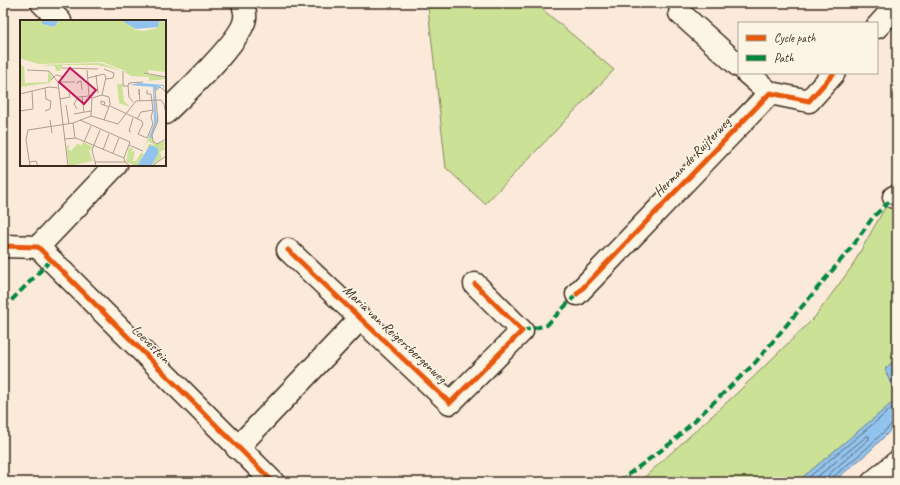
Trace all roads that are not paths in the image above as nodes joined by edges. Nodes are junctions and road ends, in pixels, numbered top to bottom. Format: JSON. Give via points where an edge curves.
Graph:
{"nodes":[{"id":1,"x":42,"y":3,"type":"edge"},
{"id":2,"x":243,"y":3,"type":"edge"},
{"id":3,"x":897,"y":5,"type":"edge"},
{"id":4,"x":680,"y":13,"type":"dead end"},
{"id":5,"x":59,"y":20,"type":"edge"},
{"id":6,"x":878,"y":26,"type":"edge"},
{"id":7,"x":738,"y":65,"type":"edge"},
{"id":8,"x":748,"y":74,"type":"edge"},
{"id":9,"x":833,"y":74,"type":"edge"},
{"id":10,"x":770,"y":93,"type":"junction"},
{"id":11,"x":166,"y":112,"type":"edge"},
{"id":12,"x":115,"y":166,"type":"edge"},
{"id":13,"x":3,"y":246,"type":"edge"},
{"id":14,"x":38,"y":247,"type":"junction"},
{"id":15,"x":288,"y":250,"type":"dead end"},
{"id":16,"x":475,"y":284,"type":"dead end"},
{"id":17,"x":577,"y":294,"type":"dead end"},
{"id":18,"x":360,"y":318,"type":"junction"},
{"id":19,"x":237,"y":448,"type":"junction"},
{"id":20,"x":897,"y":462,"type":"edge"},
{"id":21,"x":273,"y":482,"type":"edge"},
{"id":22,"x":873,"y":482,"type":"edge"}],
"edges":[{"from":1,"to":5,"type":"street"},
{"from":2,"to":11,"type":"street","via":[[245,19],[238,34]]},
{"from":3,"to":6,"type":"street"},
{"from":4,"to":7,"type":"street"},
{"from":8,"to":10,"type":"street"},
{"from":9,"to":10,"type":"street","via":[[809,101]]},
{"from":10,"to":17,"type":"street","name":"Herman de Ruijterweg"},
{"from":12,"to":14,"type":"street"},
{"from":13,"to":14,"type":"street"},
{"from":14,"to":19,"type":"street","name":"Loevestein"},
{"from":15,"to":18,"type":"street","name":"Maria van Reigersbergenweg"},
{"from":16,"to":18,"type":"street","name":"Maria van Reigersbergenweg","via":[[522,331],[450,403]]},
{"from":18,"to":19,"type":"street","name":"Maria van Reigersbergenweg"},
{"from":19,"to":21,"type":"street","name":"Loevestein"},
{"from":20,"to":22,"type":"street"}]}
